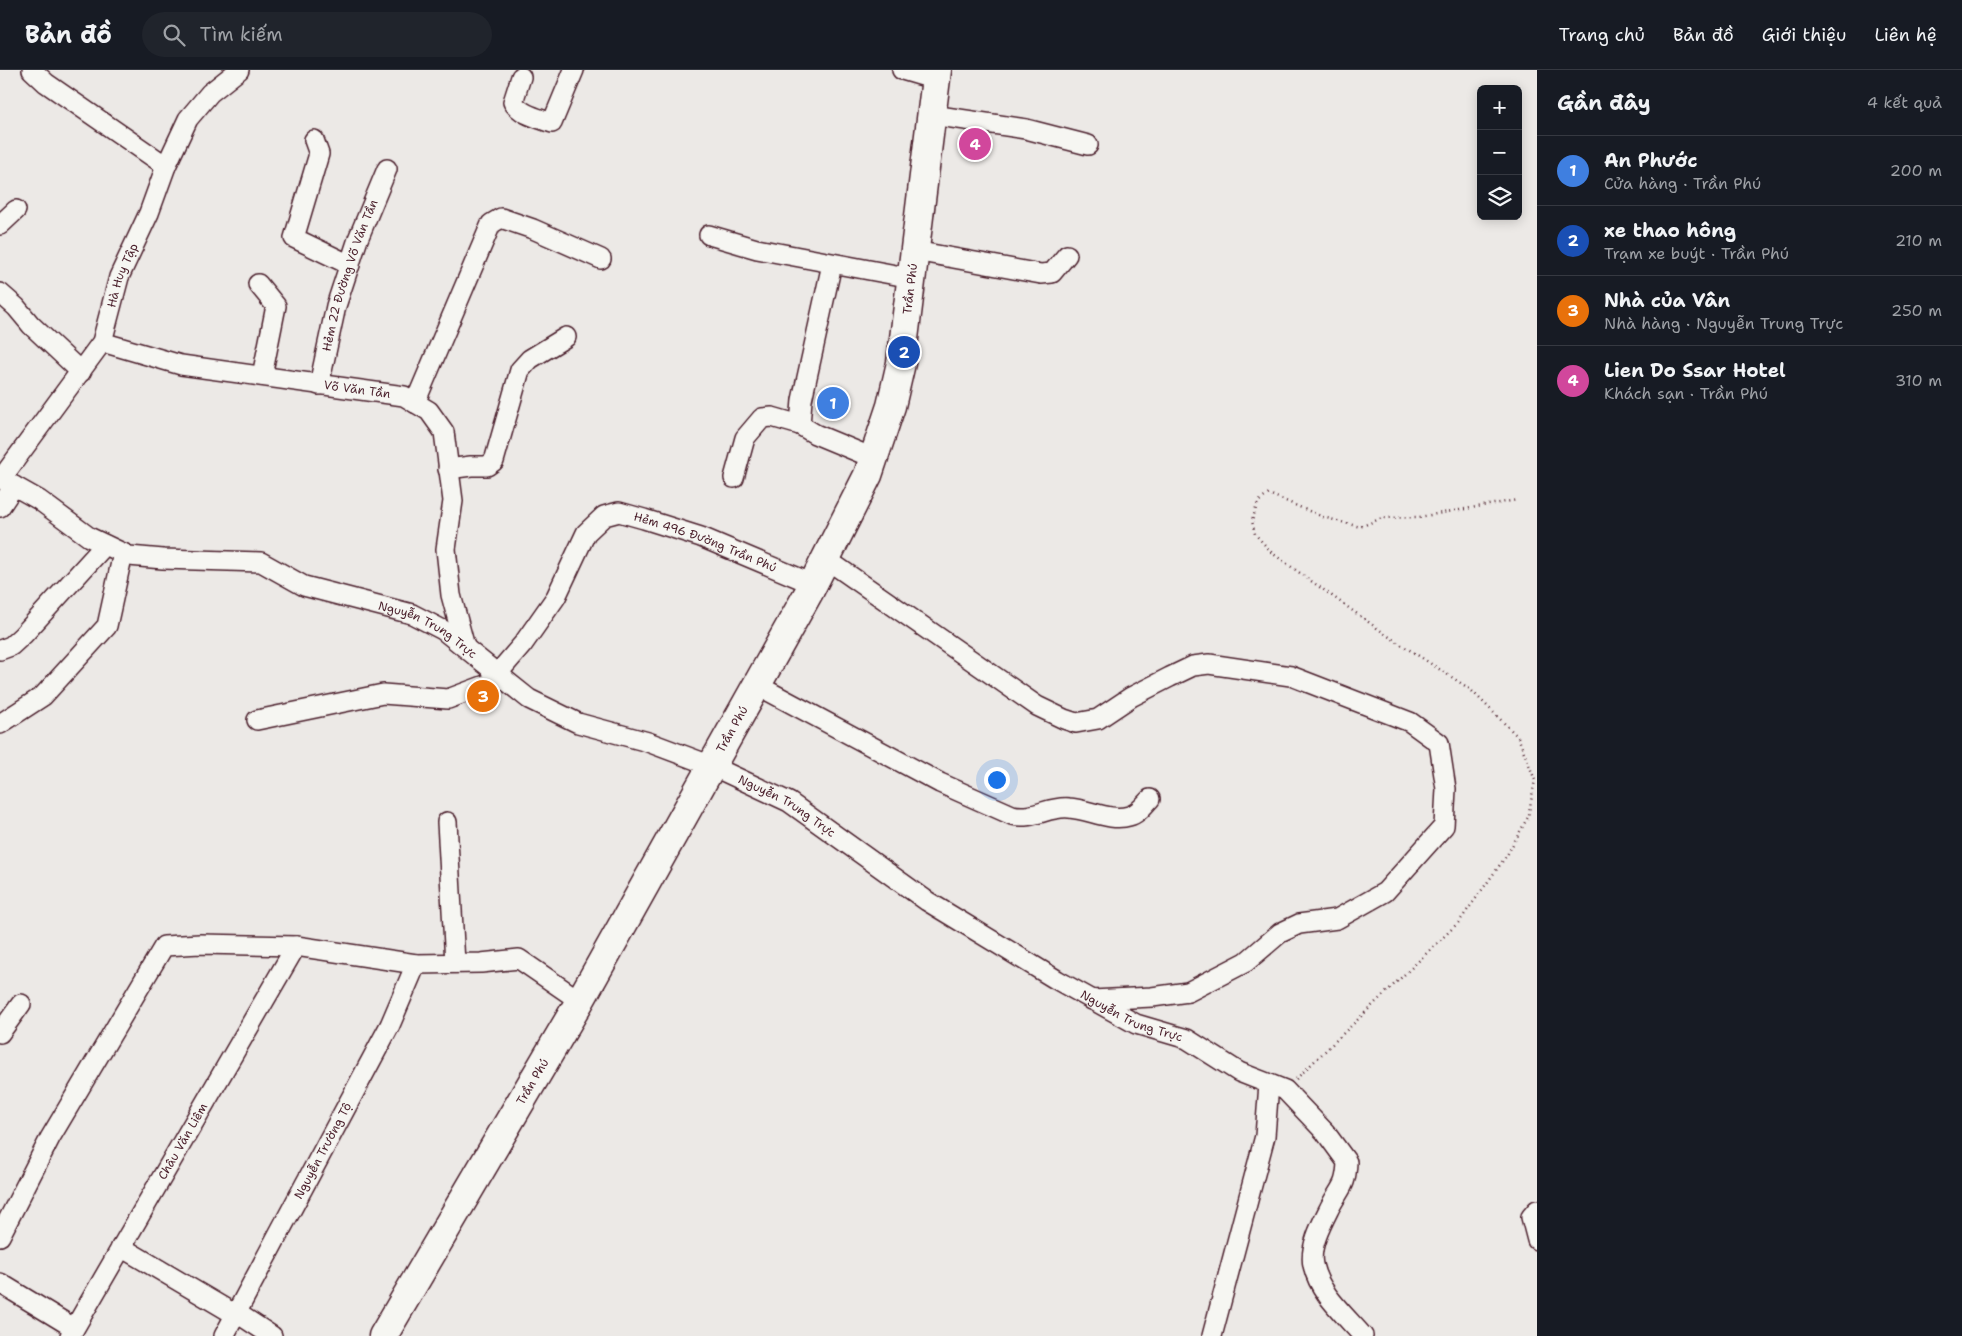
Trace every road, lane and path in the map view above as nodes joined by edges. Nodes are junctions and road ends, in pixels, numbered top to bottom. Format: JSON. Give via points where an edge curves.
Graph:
{"nodes":[{"id":1,"x":32,"y":70,"type":"edge"},
{"id":2,"x":239,"y":70,"type":"edge"},
{"id":3,"x":574,"y":70,"type":"edge"},
{"id":4,"x":902,"y":70,"type":"edge"},
{"id":5,"x":937,"y":75,"type":"edge"},
{"id":6,"x":521,"y":76,"type":"dead end"},
{"id":7,"x":932,"y":115,"type":"junction"},
{"id":8,"x":314,"y":140,"type":"dead end"},
{"id":9,"x":1088,"y":145,"type":"dead end"},
{"id":10,"x":166,"y":166,"type":"junction"},
{"id":11,"x":386,"y":169,"type":"dead end"},
{"id":12,"x":16,"y":210,"type":"dead end"},
{"id":13,"x":0,"y":225,"type":"edge"},
{"id":14,"x":709,"y":235,"type":"dead end"},
{"id":15,"x":915,"y":251,"type":"junction"},
{"id":16,"x":1066,"y":255,"type":"dead end"},
{"id":17,"x":601,"y":259,"type":"dead end"},
{"id":18,"x":832,"y":264,"type":"junction"},
{"id":19,"x":350,"y":265,"type":"junction"},
{"id":20,"x":912,"y":278,"type":"junction"},
{"id":21,"x":258,"y":284,"type":"dead end"},
{"id":22,"x":0,"y":293,"type":"edge"},
{"id":23,"x":566,"y":336,"type":"dead end"},
{"id":24,"x":102,"y":342,"type":"junction"},
{"id":25,"x":82,"y":372,"type":"junction"},
{"id":26,"x":262,"y":376,"type":"junction"},
{"id":27,"x":319,"y":384,"type":"junction"},
{"id":28,"x":415,"y":403,"type":"junction"},
{"id":29,"x":800,"y":425,"type":"junction"},
{"id":30,"x":873,"y":458,"type":"junction"},
{"id":31,"x":448,"y":469,"type":"junction"},
{"id":32,"x":734,"y":478,"type":"dead end"},
{"id":33,"x":5,"y":481,"type":"edge"},
{"id":34,"x":0,"y":507,"type":"edge"},
{"id":35,"x":105,"y":545,"type":"junction"},
{"id":36,"x":123,"y":553,"type":"junction"},
{"id":37,"x":826,"y":559,"type":"junction"},
{"id":38,"x":813,"y":584,"type":"junction"},
{"id":39,"x":465,"y":647,"type":"junction"},
{"id":40,"x":0,"y":650,"type":"edge"},
{"id":41,"x":501,"y":676,"type":"junction"},
{"id":42,"x":757,"y":685,"type":"junction"},
{"id":43,"x":257,"y":720,"type":"dead end"},
{"id":44,"x":0,"y":724,"type":"edge"},
{"id":45,"x":712,"y":766,"type":"junction"},
{"id":46,"x":1150,"y":799,"type":"dead end"},
{"id":47,"x":447,"y":822,"type":"dead end"},
{"id":48,"x":296,"y":946,"type":"junction"},
{"id":49,"x":455,"y":963,"type":"junction"},
{"id":50,"x":416,"y":964,"type":"junction"},
{"id":51,"x":1092,"y":1000,"type":"junction"},
{"id":52,"x":580,"y":1001,"type":"junction"},
{"id":53,"x":21,"y":1004,"type":"dead end"},
{"id":54,"x":0,"y":1033,"type":"edge"},
{"id":55,"x":1269,"y":1084,"type":"junction"},
{"id":56,"x":1537,"y":1210,"type":"edge"},
{"id":57,"x":0,"y":1236,"type":"edge"},
{"id":58,"x":1537,"y":1240,"type":"edge"},
{"id":59,"x":121,"y":1247,"type":"junction"},
{"id":60,"x":0,"y":1283,"type":"edge"},
{"id":61,"x":236,"y":1314,"type":"junction"},
{"id":62,"x":72,"y":1332,"type":"edge"},
{"id":63,"x":224,"y":1336,"type":"edge"},
{"id":64,"x":272,"y":1336,"type":"edge"},
{"id":65,"x":383,"y":1336,"type":"edge"},
{"id":66,"x":1212,"y":1336,"type":"edge"},
{"id":67,"x":1363,"y":1336,"type":"edge"}],
"edges":[{"from":1,"to":10,"type":"street"},
{"from":2,"to":10,"type":"street","name":"Hà Huy Tập","via":[[210,93],[188,119]]},
{"from":3,"to":6,"type":"street","via":[[552,123],[516,108],[512,102]]},
{"from":4,"to":5,"type":"street"},
{"from":5,"to":7,"type":"highway","name":"Trần Phú"},
{"from":7,"to":9,"type":"street","via":[[1026,129]]},
{"from":7,"to":15,"type":"highway","name":"Trần Phú"},
{"from":8,"to":19,"type":"street","via":[[320,154],[294,238]]},
{"from":10,"to":24,"type":"street","name":"Hà Huy Tập","via":[[149,213],[119,277]]},
{"from":11,"to":19,"type":"street","name":"Hẻm 22 Đường Võ Văn Tần"},
{"from":12,"to":13,"type":"street"},
{"from":14,"to":18,"type":"street","via":[[757,249]]},
{"from":15,"to":16,"type":"street","via":[[1041,274],[1052,272]]},
{"from":15,"to":20,"type":"highway","name":"Trần Phú"},
{"from":17,"to":28,"type":"street","via":[[533,229],[494,219]]},
{"from":18,"to":20,"type":"street"},
{"from":18,"to":29,"type":"street","via":[[802,400]]},
{"from":19,"to":27,"type":"street","name":"Hẻm 22 Đường Võ Văn Tần","via":[[336,306]]},
{"from":20,"to":30,"type":"highway","name":"Trần Phú","via":[[901,363],[891,406]]},
{"from":21,"to":26,"type":"street","via":[[276,306]]},
{"from":22,"to":25,"type":"street"},
{"from":23,"to":31,"type":"street","via":[[530,359],[520,370],[494,461],[487,466]]},
{"from":24,"to":25,"type":"street","name":"Hà Huy Tập"},
{"from":24,"to":26,"type":"street","name":"Võ Văn Tần","via":[[181,365]]},
{"from":25,"to":33,"type":"street","name":"Hà Huy Tập"},
{"from":26,"to":27,"type":"street","name":"Võ Văn Tần"},
{"from":27,"to":28,"type":"street","name":"Võ Văn Tần","via":[[404,396]]},
{"from":28,"to":31,"type":"street","name":"Võ Văn Tần","via":[[429,412],[444,432]]},
{"from":29,"to":30,"type":"street"},
{"from":29,"to":32,"type":"street","via":[[772,417],[762,418],[746,438]]},
{"from":30,"to":37,"type":"highway","name":"Trần Phú","via":[[868,476]]},
{"from":31,"to":39,"type":"street","name":"Võ Văn Tần","via":[[453,501],[446,549],[451,594]]},
{"from":33,"to":34,"type":"street","name":"Hà Huy Tập"},
{"from":33,"to":35,"type":"street","name":"Nguyễn Trung Trực","via":[[38,500],[89,538]]},
{"from":35,"to":36,"type":"street","name":"Nguyễn Trung Trực"},
{"from":35,"to":40,"type":"street","via":[[23,635],[11,646]]},
{"from":36,"to":39,"type":"street","name":"Nguyễn Trung Trực","via":[[163,559],[261,562],[304,586],[412,614],[443,630]]},
{"from":36,"to":44,"type":"street","via":[[107,626],[43,696]]},
{"from":37,"to":38,"type":"highway","name":"Trần Phú"},
{"from":37,"to":51,"type":"street","via":[[1037,706],[1064,720],[1098,719],[1170,677],[1193,666],[1209,664],[1291,676],[1410,722],[1439,743],[1446,790],[1444,826],[1384,892],[1337,919],[1299,924],[1280,933],[1246,962],[1188,992]]},
{"from":38,"to":41,"type":"street","name":"Hẻm 496 Đường Trần Phú","via":[[682,531],[619,512],[604,516],[586,533],[556,597]]},
{"from":38,"to":42,"type":"highway","name":"Trần Phú"},
{"from":39,"to":41,"type":"street","name":"Nguyễn Trung Trực"},
{"from":41,"to":43,"type":"street","via":[[448,699],[383,694]]},
{"from":41,"to":45,"type":"street","name":"Nguyễn Trung Trực","via":[[529,699],[578,723],[648,742]]},
{"from":42,"to":45,"type":"highway","name":"Trần Phú"},
{"from":42,"to":46,"type":"street","via":[[940,783],[1012,815],[1025,818],[1066,807],[1116,818],[1129,816]]},
{"from":45,"to":51,"type":"street","name":"Nguyễn Trung Trực","via":[[789,802],[927,900]]},
{"from":45,"to":52,"type":"highway","name":"Trần Phú"},
{"from":47,"to":49,"type":"street"},
{"from":48,"to":50,"type":"street"},
{"from":48,"to":57,"type":"street","via":[[164,946],[50,1138]]},
{"from":48,"to":59,"type":"street","name":"Châu Văn Liêm"},
{"from":49,"to":50,"type":"street"},
{"from":49,"to":52,"type":"street","via":[[519,959]]},
{"from":50,"to":61,"type":"street","name":"Nguyễn Trường Tộ","via":[[390,1025]]},
{"from":51,"to":55,"type":"street","name":"Nguyễn Trung Trực","via":[[1136,1024],[1187,1039],[1239,1072]]},
{"from":52,"to":65,"type":"highway","name":"Trần Phú"},
{"from":53,"to":54,"type":"street"},
{"from":55,"to":66,"type":"street","via":[[1265,1136]]},
{"from":55,"to":67,"type":"street","name":"Nguyễn Trung Trực","via":[[1285,1090],[1348,1162],[1346,1181],[1315,1241],[1312,1264],[1327,1296]]},
{"from":56,"to":58,"type":"street","via":[[1531,1217]]},
{"from":59,"to":61,"type":"street"},
{"from":59,"to":62,"type":"street","name":"Châu Văn Liêm"},
{"from":60,"to":62,"type":"street"},
{"from":61,"to":63,"type":"street","name":"Nguyễn Trường Tộ"},
{"from":61,"to":64,"type":"street"}]}
